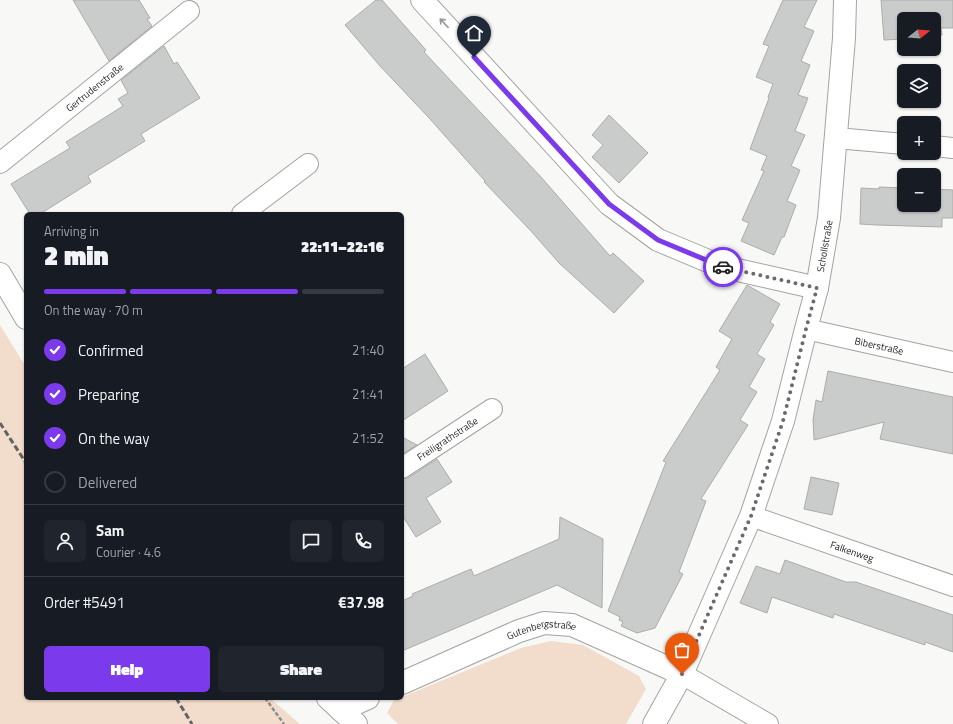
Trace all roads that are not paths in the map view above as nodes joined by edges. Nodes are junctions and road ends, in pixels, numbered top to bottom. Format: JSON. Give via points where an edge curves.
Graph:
{"nodes":[{"id":1,"x":422,"y":0,"type":"edge"},
{"id":2,"x":845,"y":0,"type":"edge"},
{"id":3,"x":189,"y":11,"type":"dead end"},
{"id":4,"x":836,"y":138,"type":"junction"},
{"id":5,"x":897,"y":143,"type":"edge"},
{"id":6,"x":941,"y":147,"type":"edge"},
{"id":7,"x":953,"y":148,"type":"edge"},
{"id":8,"x":0,"y":163,"type":"edge"},
{"id":9,"x":308,"y":164,"type":"dead end"},
{"id":10,"x":245,"y":212,"type":"edge"},
{"id":11,"x":0,"y":274,"type":"edge"},
{"id":12,"x":817,"y":288,"type":"junction"},
{"id":13,"x":24,"y":315,"type":"edge"},
{"id":14,"x":806,"y":329,"type":"junction"},
{"id":15,"x":953,"y":362,"type":"edge"},
{"id":16,"x":492,"y":409,"type":"dead end"},
{"id":17,"x":404,"y":467,"type":"edge"},
{"id":18,"x":751,"y":516,"type":"junction"},
{"id":19,"x":953,"y":586,"type":"edge"},
{"id":20,"x":682,"y":674,"type":"junction"},
{"id":21,"x":404,"y":682,"type":"edge"},
{"id":22,"x":364,"y":700,"type":"edge"},
{"id":23,"x":342,"y":711,"type":"edge"},
{"id":24,"x":654,"y":724,"type":"edge"},
{"id":25,"x":768,"y":724,"type":"edge"}],
"edges":[{"from":12,"to":1,"type":"street","one_way":true,"via":[[720,266],[658,240],[609,204]]},
{"from":2,"to":4,"type":"street","name":"Schollstraße"},
{"from":3,"to":8,"type":"lane","name":"Gertrudenstraße"},
{"from":4,"to":5,"type":"lane"},
{"from":4,"to":12,"type":"street","name":"Schollstraße","via":[[830,218]]},
{"from":6,"to":7,"type":"lane"},
{"from":9,"to":10,"type":"lane"},
{"from":11,"to":13,"type":"street"},
{"from":12,"to":14,"type":"street","name":"Schollstraße"},
{"from":14,"to":15,"type":"lane","name":"Biberstraße"},
{"from":14,"to":18,"type":"street","name":"Schollstraße","via":[[783,421]]},
{"from":16,"to":17,"type":"lane","name":"Freiligrathstraße"},
{"from":18,"to":19,"type":"lane","name":"Falkenweg"},
{"from":18,"to":20,"type":"street","name":"Schollstraße"},
{"from":20,"to":21,"type":"street","name":"Gutenbergstraße","via":[[572,625],[544,623],[519,631]]},
{"from":20,"to":24,"type":"street","name":"Schollstraße"},
{"from":20,"to":25,"type":"lane"},
{"from":22,"to":23,"type":"street"}]}
